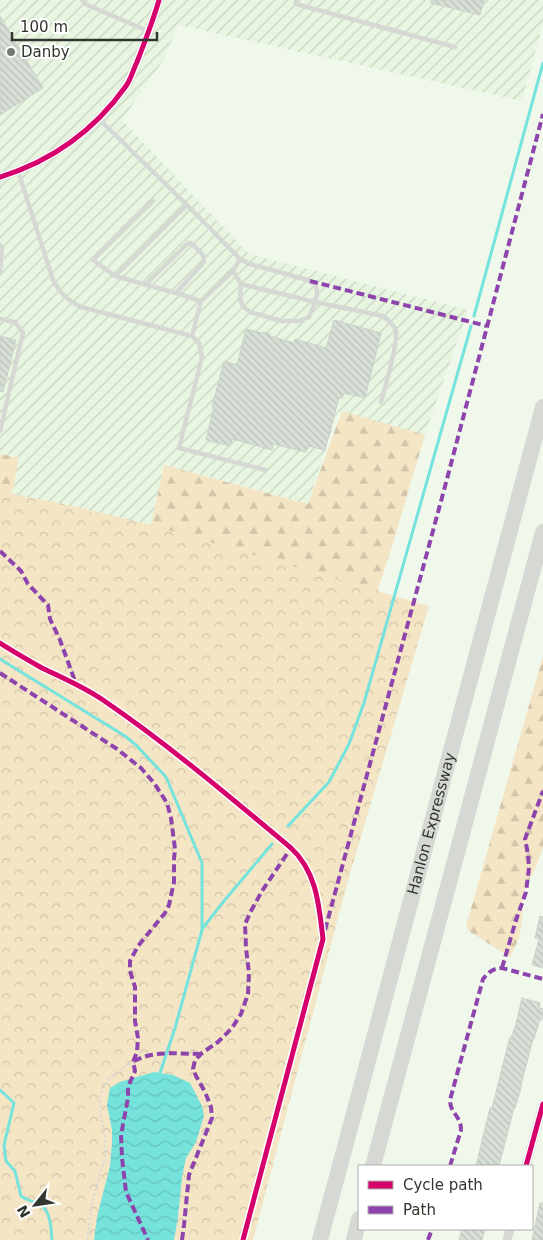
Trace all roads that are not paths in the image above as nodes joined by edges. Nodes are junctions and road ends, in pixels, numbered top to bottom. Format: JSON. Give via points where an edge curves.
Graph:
{"nodes":[{"id":1,"x":82,"y":0,"type":"edge"},
{"id":2,"x":159,"y":0,"type":"edge"},
{"id":3,"x":296,"y":0,"type":"edge"},
{"id":4,"x":150,"y":31,"type":"junction"},
{"id":5,"x":455,"y":47,"type":"dead end"},
{"id":6,"x":99,"y":119,"type":"junction"},
{"id":7,"x":18,"y":171,"type":"junction"},
{"id":8,"x":0,"y":176,"type":"edge"},
{"id":9,"x":153,"y":200,"type":"dead end"},
{"id":10,"x":187,"y":205,"type":"junction"},
{"id":11,"x":0,"y":245,"type":"edge"},
{"id":12,"x":240,"y":259,"type":"junction"},
{"id":13,"x":233,"y":271,"type":"junction"},
{"id":14,"x":0,"y":273,"type":"edge"},
{"id":15,"x":115,"y":276,"type":"junction"},
{"id":16,"x":145,"y":284,"type":"junction"},
{"id":17,"x":241,"y":284,"type":"junction"},
{"id":18,"x":176,"y":293,"type":"junction"},
{"id":19,"x":201,"y":301,"type":"junction"},
{"id":20,"x":315,"y":302,"type":"junction"},
{"id":21,"x":0,"y":319,"type":"edge"},
{"id":22,"x":192,"y":336,"type":"junction"},
{"id":23,"x":381,"y":402,"type":"dead end"},
{"id":24,"x":543,"y":407,"type":"edge"},
{"id":25,"x":0,"y":432,"type":"edge"},
{"id":26,"x":266,"y":470,"type":"dead end"},
{"id":27,"x":543,"y":532,"type":"edge"},
{"id":28,"x":543,"y":1104,"type":"edge"},
{"id":29,"x":373,"y":1165,"type":"edge"},
{"id":30,"x":526,"y":1165,"type":"edge"},
{"id":31,"x":358,"y":1223,"type":"edge"},
{"id":32,"x":320,"y":1240,"type":"edge"},
{"id":33,"x":354,"y":1240,"type":"edge"}],
"edges":[{"from":1,"to":4,"type":"lane"},
{"from":2,"to":4,"type":"street"},
{"from":3,"to":5,"type":"lane","via":[[296,4]]},
{"from":4,"to":6,"type":"street","via":[[127,85]]},
{"from":6,"to":7,"type":"street","via":[[64,148]]},
{"from":6,"to":10,"type":"lane"},
{"from":7,"to":8,"type":"street"},
{"from":7,"to":22,"type":"lane","via":[[53,280],[63,296],[81,307]]},
{"from":9,"to":15,"type":"lane","via":[[93,260]]},
{"from":10,"to":12,"type":"lane"},
{"from":10,"to":15,"type":"lane"},
{"from":11,"to":14,"type":"lane"},
{"from":12,"to":13,"type":"lane"},
{"from":12,"to":20,"type":"lane","via":[[308,280],[315,285]]},
{"from":13,"to":17,"type":"lane"},
{"from":13,"to":19,"type":"lane"},
{"from":15,"to":16,"type":"lane"},
{"from":16,"to":18,"type":"lane"},
{"from":16,"to":18,"type":"lane","via":[[191,243],[203,255],[204,262]]},
{"from":17,"to":20,"type":"lane"},
{"from":17,"to":20,"type":"lane","via":[[243,306],[250,312],[282,321],[304,320],[309,317]]},
{"from":18,"to":19,"type":"lane"},
{"from":19,"to":22,"type":"lane"},
{"from":20,"to":23,"type":"lane","via":[[383,316],[391,322],[396,331],[395,345]]},
{"from":21,"to":25,"type":"lane","via":[[15,322],[23,333]]},
{"from":22,"to":26,"type":"lane","via":[[199,344],[202,357],[179,448]]},
{"from":24,"to":32,"type":"highway","name":"Hanlon Expressway"},
{"from":27,"to":29,"type":"highway"},
{"from":28,"to":30,"type":"street"},
{"from":31,"to":33,"type":"highway"}]}
